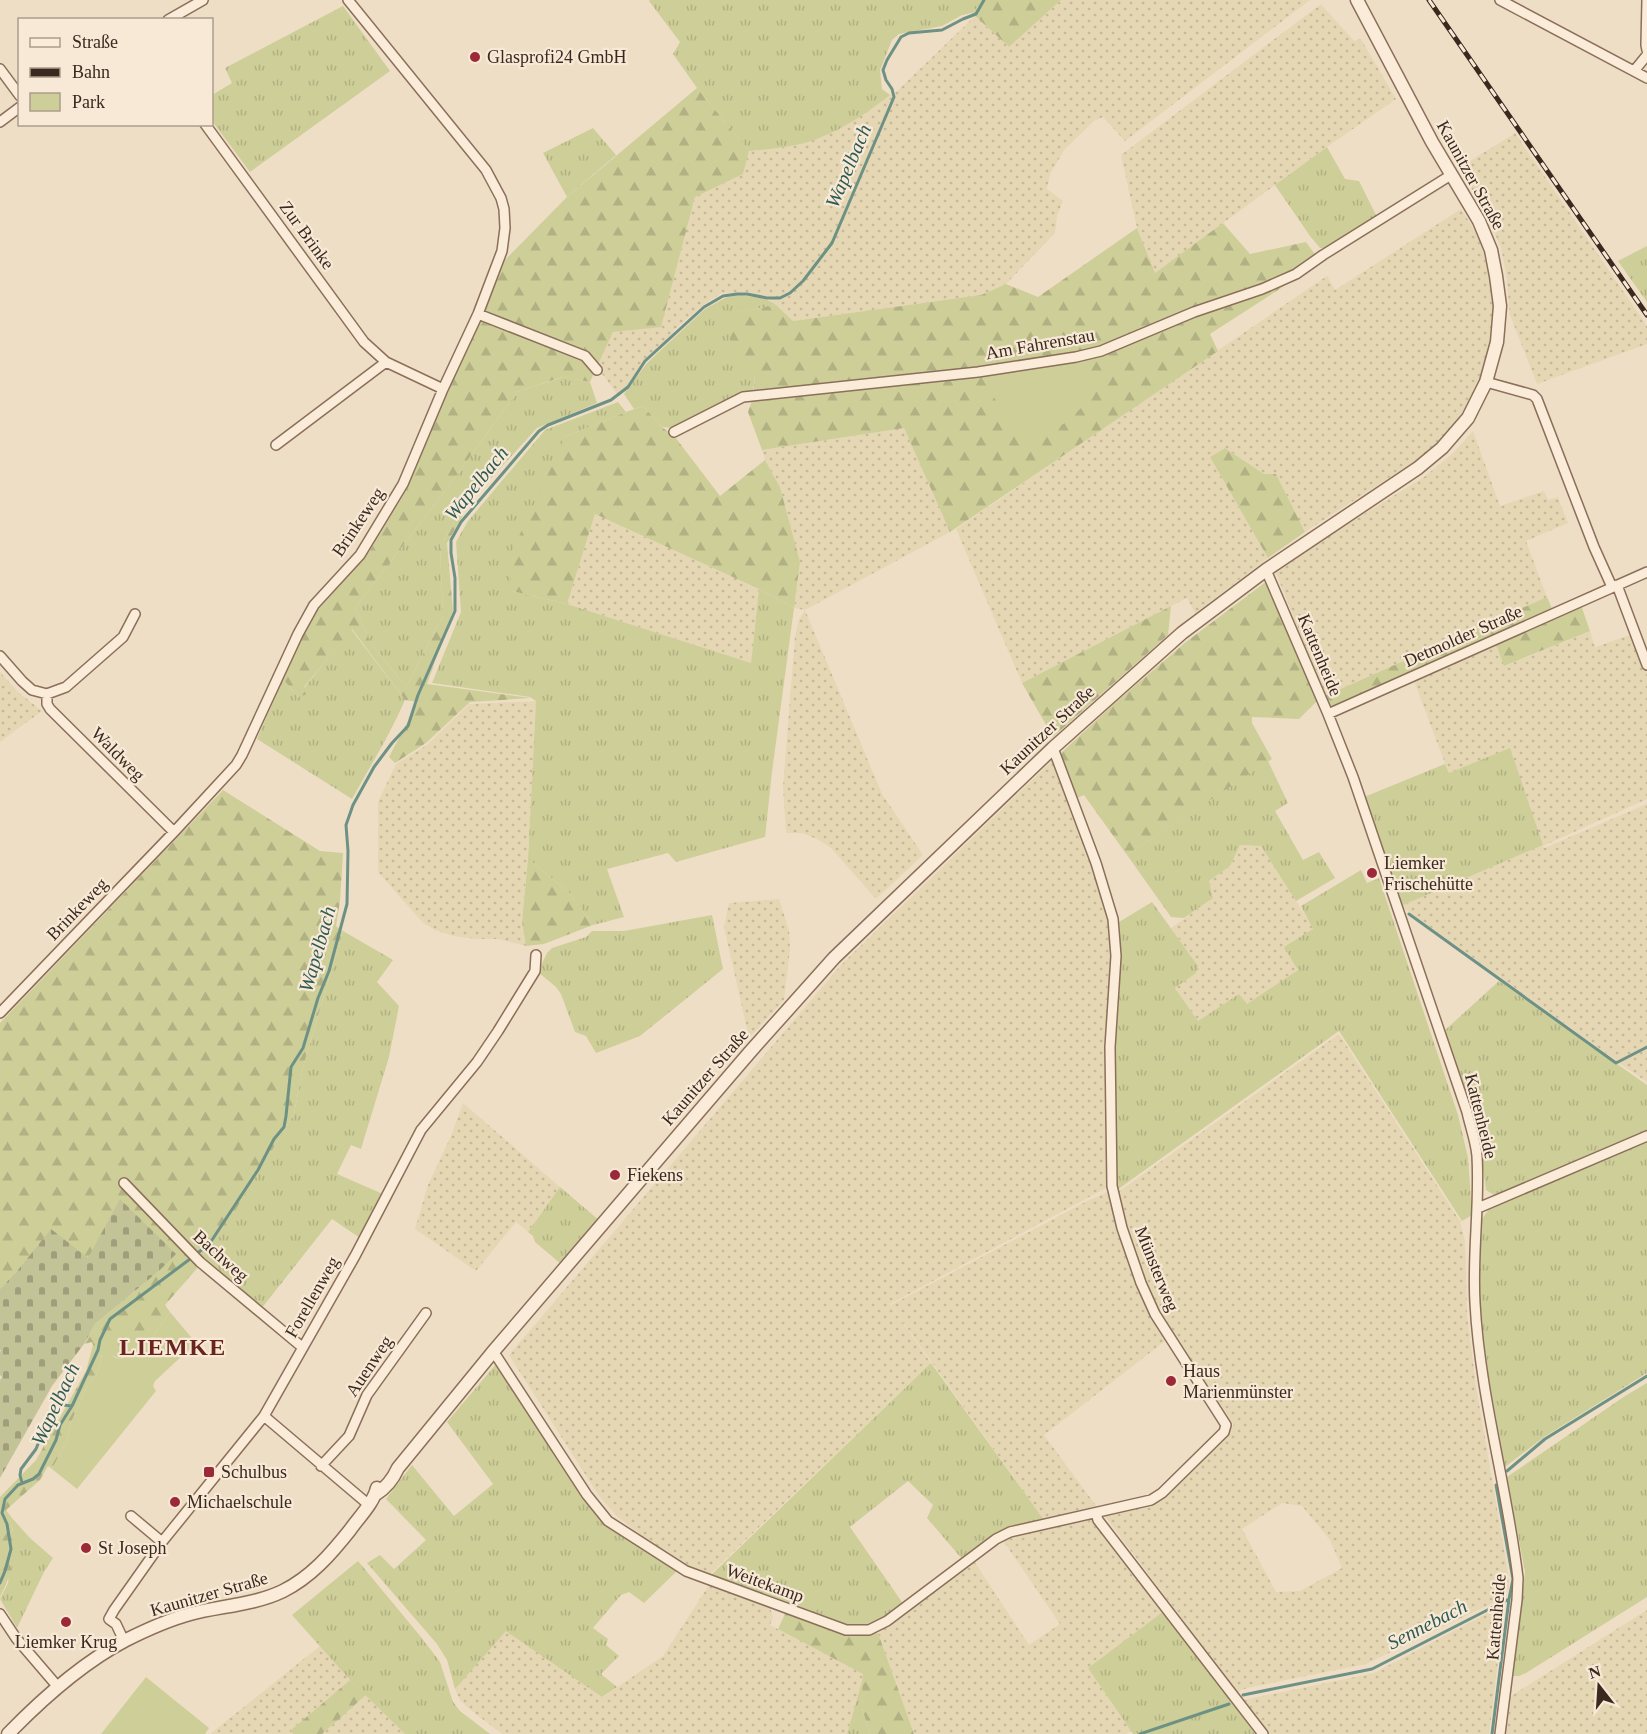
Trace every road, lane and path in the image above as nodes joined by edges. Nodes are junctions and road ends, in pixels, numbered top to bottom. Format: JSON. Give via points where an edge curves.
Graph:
{"nodes":[{"id":1,"x":203,"y":0,"type":"edge"},
{"id":2,"x":348,"y":0,"type":"edge"},
{"id":3,"x":1357,"y":0,"type":"edge"},
{"id":4,"x":1500,"y":0,"type":"edge"},
{"id":5,"x":1647,"y":0,"type":"edge"},
{"id":6,"x":172,"y":18,"type":"edge"},
{"id":7,"x":1647,"y":50,"type":"edge"},
{"id":8,"x":1647,"y":55,"type":"edge"},
{"id":9,"x":0,"y":69,"type":"edge"},
{"id":10,"x":1634,"y":70,"type":"junction"},
{"id":11,"x":1647,"y":78,"type":"edge"},
{"id":12,"x":18,"y":93,"type":"edge"},
{"id":13,"x":18,"y":108,"type":"edge"},
{"id":14,"x":0,"y":122,"type":"edge"},
{"id":15,"x":206,"y":126,"type":"edge"},
{"id":16,"x":1451,"y":176,"type":"junction"},
{"id":17,"x":478,"y":314,"type":"junction"},
{"id":18,"x":386,"y":362,"type":"junction"},
{"id":19,"x":597,"y":370,"type":"dead end"},
{"id":20,"x":1486,"y":382,"type":"junction"},
{"id":21,"x":443,"y":389,"type":"junction"},
{"id":22,"x":674,"y":432,"type":"dead end"},
{"id":23,"x":276,"y":445,"type":"dead end"},
{"id":24,"x":1266,"y":570,"type":"junction"},
{"id":25,"x":1647,"y":572,"type":"edge"},
{"id":26,"x":1614,"y":586,"type":"junction"},
{"id":27,"x":135,"y":614,"type":"dead end"},
{"id":28,"x":0,"y":656,"type":"edge"},
{"id":29,"x":1647,"y":665,"type":"edge"},
{"id":30,"x":47,"y":694,"type":"junction"},
{"id":31,"x":1328,"y":714,"type":"junction"},
{"id":32,"x":1053,"y":748,"type":"junction"},
{"id":33,"x":174,"y":832,"type":"junction"},
{"id":34,"x":536,"y":955,"type":"dead end"},
{"id":35,"x":0,"y":1013,"type":"edge"},
{"id":36,"x":1647,"y":1136,"type":"edge"},
{"id":37,"x":124,"y":1183,"type":"dead end"},
{"id":38,"x":1478,"y":1208,"type":"junction"},
{"id":39,"x":426,"y":1313,"type":"dead end"},
{"id":40,"x":302,"y":1347,"type":"junction"},
{"id":41,"x":492,"y":1353,"type":"junction"},
{"id":42,"x":264,"y":1416,"type":"junction"},
{"id":43,"x":321,"y":1466,"type":"junction"},
{"id":44,"x":372,"y":1500,"type":"junction"},
{"id":45,"x":1096,"y":1513,"type":"junction"},
{"id":46,"x":130,"y":1516,"type":"dead end"},
{"id":47,"x":162,"y":1542,"type":"junction"},
{"id":48,"x":0,"y":1614,"type":"edge"},
{"id":49,"x":124,"y":1641,"type":"junction"},
{"id":50,"x":58,"y":1687,"type":"junction"},
{"id":51,"x":8,"y":1734,"type":"edge"},
{"id":52,"x":1263,"y":1734,"type":"edge"},
{"id":53,"x":1500,"y":1734,"type":"edge"}],
"edges":[{"from":1,"to":6,"type":"street"},
{"from":2,"to":17,"type":"street","name":"Brinkeweg","via":[[486,170],[501,198],[505,228],[502,251]]},
{"from":3,"to":16,"type":"street","name":"Kaunitzer Straße"},
{"from":4,"to":10,"type":"street"},
{"from":5,"to":7,"type":"street"},
{"from":8,"to":10,"type":"street"},
{"from":9,"to":12,"type":"street"},
{"from":10,"to":11,"type":"street"},
{"from":13,"to":14,"type":"street"},
{"from":15,"to":18,"type":"street","name":"Zur Brinke","via":[[364,342]]},
{"from":16,"to":20,"type":"street","name":"Kaunitzer Straße","via":[[1479,221],[1496,276],[1500,306],[1497,342]]},
{"from":16,"to":22,"type":"street","name":"Am Fahrenstau","via":[[1296,274],[1101,351],[978,372],[743,396]]},
{"from":17,"to":19,"type":"street","via":[[585,356]]},
{"from":17,"to":21,"type":"street","name":"Brinkeweg"},
{"from":18,"to":21,"type":"street","name":"Zur Brinke"},
{"from":18,"to":23,"type":"street"},
{"from":20,"to":24,"type":"street","name":"Kaunitzer Straße","via":[[1468,418],[1442,448]]},
{"from":20,"to":26,"type":"street","via":[[1537,399],[1594,547]]},
{"from":21,"to":33,"type":"street","name":"Brinkeweg","via":[[403,484],[360,555],[314,604],[243,755]]},
{"from":24,"to":31,"type":"street","name":"Kattenheide"},
{"from":24,"to":32,"type":"street","name":"Kaunitzer Straße","via":[[1182,633]]},
{"from":25,"to":26,"type":"street","name":"Detmolder Straße"},
{"from":26,"to":29,"type":"street"},
{"from":26,"to":31,"type":"street","name":"Detmolder Straße"},
{"from":27,"to":30,"type":"street","via":[[123,637],[66,687]]},
{"from":28,"to":30,"type":"street","via":[[33,690]]},
{"from":30,"to":33,"type":"street","name":"Waldweg","via":[[50,710]]},
{"from":31,"to":38,"type":"street","name":"Kattenheide","via":[[1467,1112],[1477,1154]]},
{"from":32,"to":41,"type":"street","name":"Kaunitzer Straße","via":[[834,958]]},
{"from":32,"to":45,"type":"street","name":"Münsterweg","via":[[1113,919],[1116,957],[1110,1047],[1112,1186],[1122,1228],[1155,1314],[1226,1425],[1224,1432],[1152,1500]]},
{"from":33,"to":35,"type":"street","name":"Brinkeweg"},
{"from":34,"to":40,"type":"street","name":"Forellenweg","via":[[535,971],[498,1031],[421,1130]]},
{"from":36,"to":38,"type":"street"},
{"from":37,"to":40,"type":"street","name":"Bachweg","via":[[200,1262]]},
{"from":38,"to":53,"type":"street","name":"Kattenheide","via":[[1475,1303],[1485,1390],[1518,1578]]},
{"from":39,"to":43,"type":"street","name":"Auenweg","via":[[367,1395],[349,1436]]},
{"from":40,"to":42,"type":"street","name":"Forellenweg"},
{"from":41,"to":44,"type":"street","name":"Kaunitzer Straße"},
{"from":41,"to":45,"type":"street","name":"Weitekamp","via":[[586,1495],[608,1521],[686,1571],[846,1630],[869,1630],[887,1621],[1010,1532]]},
{"from":42,"to":43,"type":"street"},
{"from":42,"to":47,"type":"street","name":"Forellenweg"},
{"from":43,"to":44,"type":"street"},
{"from":44,"to":49,"type":"street","name":"Kaunitzer Straße","via":[[326,1560],[282,1591],[188,1615]]},
{"from":45,"to":52,"type":"street"},
{"from":46,"to":47,"type":"street"},
{"from":47,"to":49,"type":"street","name":"Forellenweg","via":[[109,1619]]},
{"from":48,"to":50,"type":"street"},
{"from":49,"to":50,"type":"street","name":"Kaunitzer Straße"},
{"from":50,"to":51,"type":"street","name":"Kaunitzer Straße"}]}
